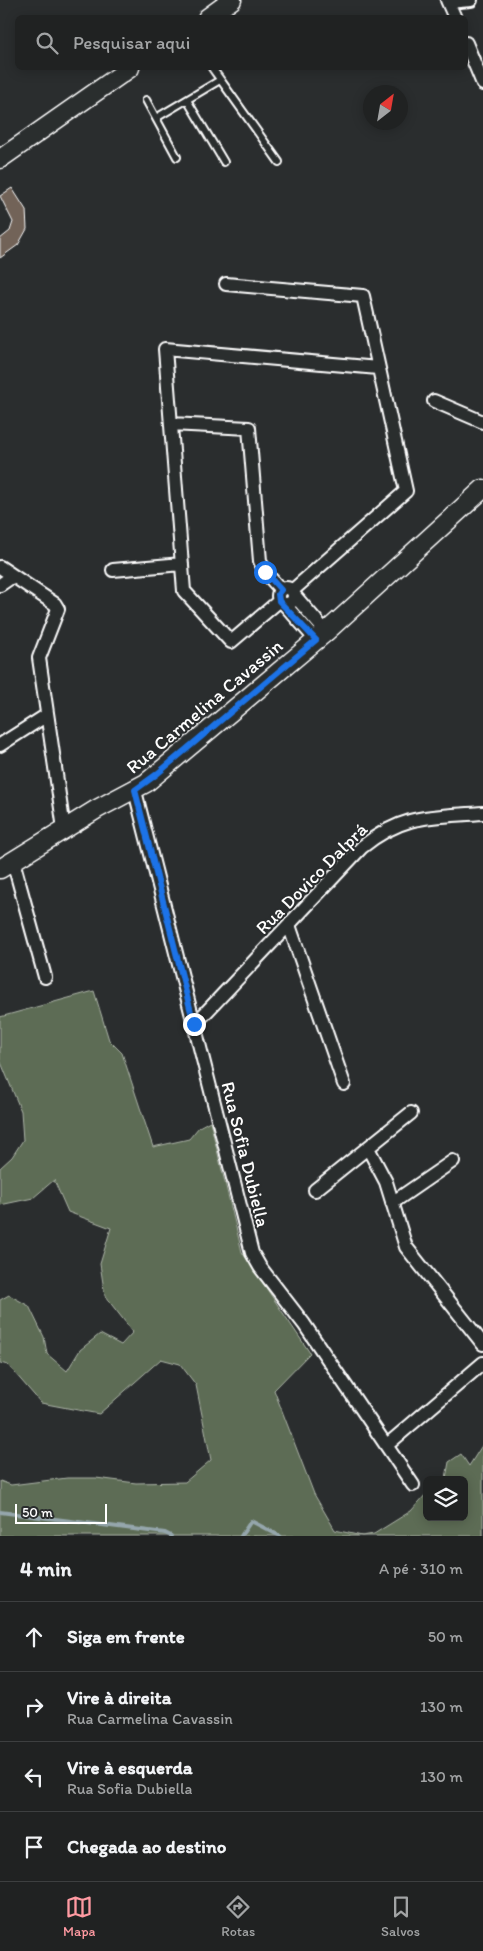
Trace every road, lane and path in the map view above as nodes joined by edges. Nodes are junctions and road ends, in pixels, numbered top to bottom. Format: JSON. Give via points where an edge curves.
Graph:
{"nodes":[{"id":1,"x":232,"y":0,"type":"edge"},
{"id":2,"x":471,"y":0,"type":"edge"},
{"id":3,"x":447,"y":1,"type":"edge"},
{"id":4,"x":211,"y":15,"type":"edge"},
{"id":5,"x":453,"y":15,"type":"edge"},
{"id":6,"x":468,"y":48,"type":"edge"},
{"id":7,"x":127,"y":70,"type":"edge"},
{"id":8,"x":213,"y":70,"type":"edge"},
{"id":9,"x":220,"y":80,"type":"junction"},
{"id":10,"x":483,"y":84,"type":"edge"},
{"id":11,"x":146,"y":100,"type":"dead end"},
{"id":12,"x":187,"y":100,"type":"junction"},
{"id":13,"x":156,"y":118,"type":"junction"},
{"id":14,"x":177,"y":157,"type":"dead end"},
{"id":15,"x":0,"y":159,"type":"edge"},
{"id":16,"x":224,"y":162,"type":"dead end"},
{"id":17,"x":279,"y":162,"type":"dead end"},
{"id":18,"x":226,"y":284,"type":"dead end"},
{"id":19,"x":378,"y":368,"type":"junction"},
{"id":20,"x":434,"y":401,"type":"dead end"},
{"id":21,"x":483,"y":422,"type":"edge"},
{"id":22,"x":171,"y":424,"type":"junction"},
{"id":23,"x":483,"y":489,"type":"edge"},
{"id":24,"x":182,"y":564,"type":"junction"},
{"id":25,"x":0,"y":567,"type":"edge"},
{"id":26,"x":114,"y":570,"type":"dead end"},
{"id":27,"x":12,"y":576,"type":"junction"},
{"id":28,"x":0,"y":585,"type":"edge"},
{"id":29,"x":286,"y":596,"type":"junction"},
{"id":30,"x":321,"y":636,"type":"junction"},
{"id":31,"x":47,"y":715,"type":"junction"},
{"id":32,"x":0,"y":745,"type":"edge"},
{"id":33,"x":135,"y":790,"type":"junction"},
{"id":34,"x":483,"y":813,"type":"edge"},
{"id":35,"x":64,"y":829,"type":"junction"},
{"id":36,"x":6,"y":865,"type":"edge"},
{"id":37,"x":289,"y":926,"type":"junction"},
{"id":38,"x":45,"y":976,"type":"dead end"},
{"id":39,"x":194,"y":1024,"type":"junction"},
{"id":40,"x":344,"y":1084,"type":"dead end"},
{"id":41,"x":411,"y":1113,"type":"dead end"},
{"id":42,"x":368,"y":1148,"type":"junction"},
{"id":43,"x":453,"y":1160,"type":"dead end"},
{"id":44,"x":315,"y":1190,"type":"dead end"},
{"id":45,"x":392,"y":1203,"type":"junction"},
{"id":46,"x":483,"y":1344,"type":"edge"},
{"id":47,"x":483,"y":1363,"type":"edge"},
{"id":48,"x":387,"y":1445,"type":"junction"},
{"id":49,"x":414,"y":1485,"type":"dead end"}],
"edges":[{"from":1,"to":4,"type":"main road"},
{"from":2,"to":3,"type":"street"},
{"from":3,"to":5,"type":"street"},
{"from":6,"to":10,"type":"street"},
{"from":7,"to":15,"type":"main road"},
{"from":8,"to":9,"type":"lane"},
{"from":9,"to":12,"type":"lane"},
{"from":9,"to":17,"type":"lane"},
{"from":11,"to":13,"type":"lane"},
{"from":12,"to":13,"type":"lane"},
{"from":12,"to":16,"type":"lane"},
{"from":13,"to":14,"type":"lane"},
{"from":18,"to":19,"type":"street","via":[[363,296]]},
{"from":19,"to":22,"type":"street","via":[[165,349]]},
{"from":19,"to":29,"type":"street","via":[[406,491]]},
{"from":20,"to":21,"type":"street"},
{"from":22,"to":24,"type":"street"},
{"from":22,"to":29,"type":"street","via":[[249,428],[260,561],[265,572]]},
{"from":23,"to":30,"type":"main road","name":"Rua Carmelina Cavassin"},
{"from":24,"to":26,"type":"street"},
{"from":24,"to":29,"type":"street","via":[[186,595],[231,642]]},
{"from":25,"to":27,"type":"street"},
{"from":27,"to":28,"type":"street"},
{"from":27,"to":31,"type":"street","via":[[58,608],[39,658]]},
{"from":29,"to":30,"type":"street"},
{"from":30,"to":33,"type":"main road","name":"Rua Carmelina Cavassin"},
{"from":31,"to":32,"type":"street"},
{"from":31,"to":35,"type":"street"},
{"from":33,"to":35,"type":"main road","name":"Rua Carmelina Cavassin"},
{"from":33,"to":39,"type":"street","name":"Rua Sofia Dubiella"},
{"from":34,"to":37,"type":"street","name":"Rua Dovico Dalprá","via":[[415,819],[389,828],[362,847]]},
{"from":35,"to":36,"type":"main road","name":"Rua Carmelina Cavassin"},
{"from":36,"to":38,"type":"street"},
{"from":37,"to":39,"type":"street","name":"Rua Dovico Dalprá"},
{"from":37,"to":40,"type":"street"},
{"from":39,"to":48,"type":"street","name":"Rua Sofia Dubiella","via":[[252,1253]]},
{"from":41,"to":42,"type":"street"},
{"from":42,"to":44,"type":"street"},
{"from":42,"to":45,"type":"street","via":[[386,1182]]},
{"from":43,"to":45,"type":"street"},
{"from":45,"to":46,"type":"street","via":[[406,1247]]},
{"from":47,"to":48,"type":"street"},
{"from":48,"to":49,"type":"street","name":"Rua Sofia Dubiella"}]}
